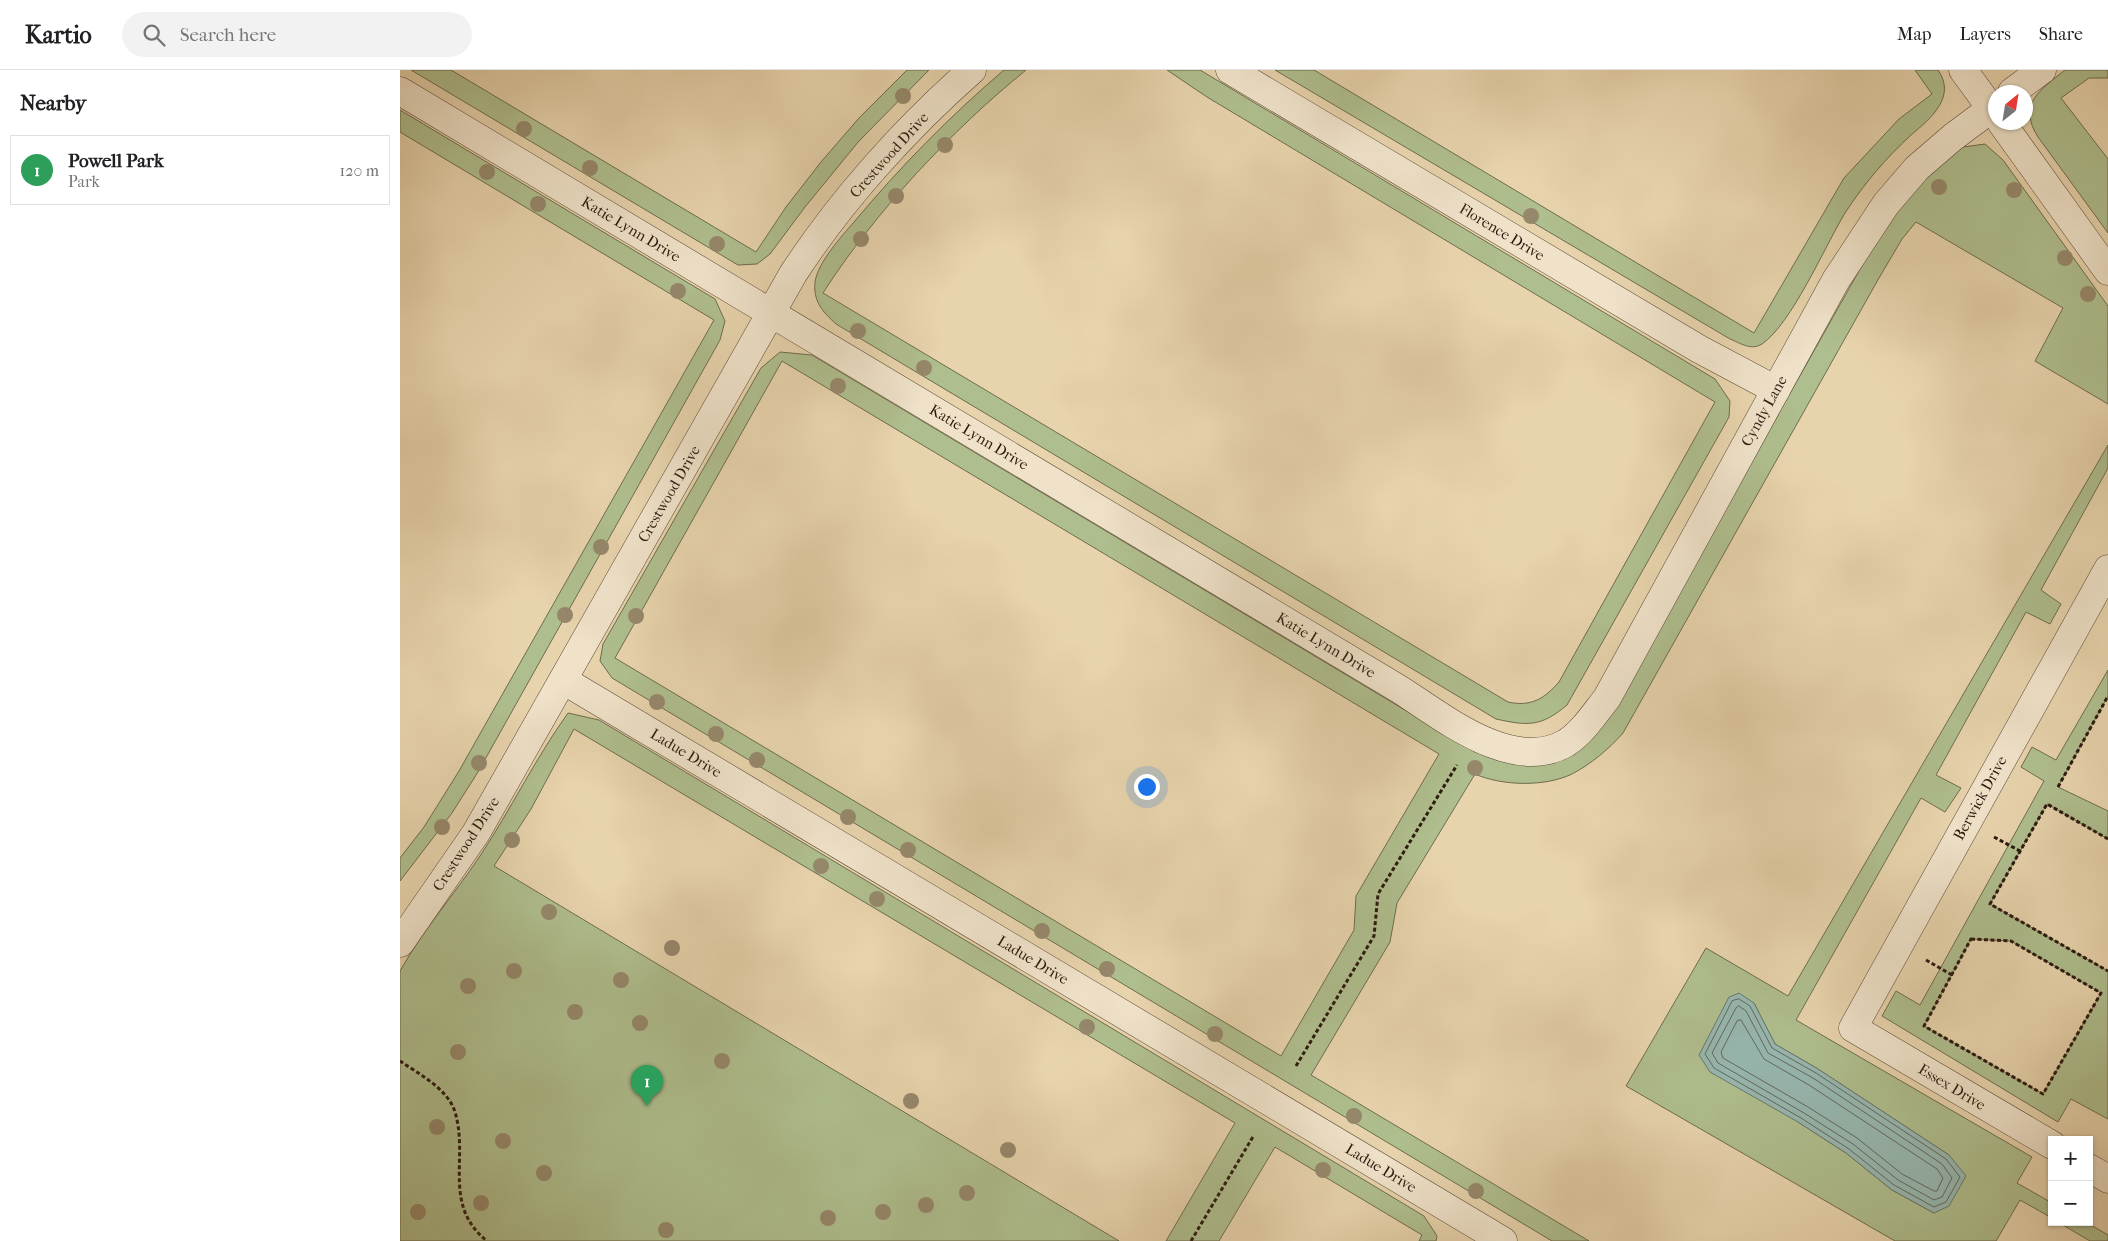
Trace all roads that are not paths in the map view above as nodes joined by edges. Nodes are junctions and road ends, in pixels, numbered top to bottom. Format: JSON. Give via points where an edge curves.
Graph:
{"nodes":[{"id":1,"x":972,"y":70,"type":"edge"},
{"id":2,"x":1230,"y":70,"type":"edge"},
{"id":3,"x":1963,"y":70,"type":"edge"},
{"id":4,"x":2042,"y":70,"type":"edge"},
{"id":5,"x":2022,"y":85,"type":"edge"},
{"id":6,"x":400,"y":91,"type":"edge"},
{"id":7,"x":1988,"y":103,"type":"edge"},
{"id":8,"x":1988,"y":119,"type":"edge"},
{"id":9,"x":2008,"y":130,"type":"edge"},
{"id":10,"x":2108,"y":271,"type":"edge"},
{"id":11,"x":772,"y":313,"type":"junction"},
{"id":12,"x":1776,"y":390,"type":"junction"},
{"id":13,"x":2108,"y":569,"type":"edge"},
{"id":14,"x":563,"y":680,"type":"junction"},
{"id":15,"x":1565,"y":743,"type":"joint"},
{"id":16,"x":400,"y":943,"type":"edge"},
{"id":17,"x":1853,"y":1028,"type":"joint"},
{"id":18,"x":2048,"y":1143,"type":"edge"},
{"id":19,"x":2093,"y":1170,"type":"edge"},
{"id":20,"x":2108,"y":1179,"type":"edge"},
{"id":21,"x":1487,"y":1237,"type":"edge"}],
"edges":[{"from":1,"to":11,"type":"street","name":"Crestwood Drive","via":[[937,100],[818,235]]},
{"from":2,"to":12,"type":"street","name":"Florence Drive","via":[[1699,349]]},
{"from":3,"to":7,"type":"street"},
{"from":4,"to":5,"type":"street"},
{"from":6,"to":11,"type":"street","name":"Katie Lynn Drive"},
{"from":8,"to":12,"type":"street","name":"Cyndy Lane","via":[[1917,168],[1886,204],[1836,280]]},
{"from":9,"to":10,"type":"street"},
{"from":11,"to":14,"type":"street","name":"Crestwood Drive"},
{"from":11,"to":15,"type":"street","name":"Katie Lynn Drive","via":[[1466,732],[1524,753],[1546,751]]},
{"from":12,"to":15,"type":"street","name":"Cyndy Lane","via":[[1607,698],[1581,730]]},
{"from":13,"to":17,"type":"street","name":"Berwick Drive"},
{"from":14,"to":16,"type":"street","name":"Crestwood Drive","via":[[476,833]]},
{"from":14,"to":21,"type":"street","name":"Ladue Drive"},
{"from":17,"to":18,"type":"street","name":"Essex Drive"},
{"from":19,"to":20,"type":"street"}]}
